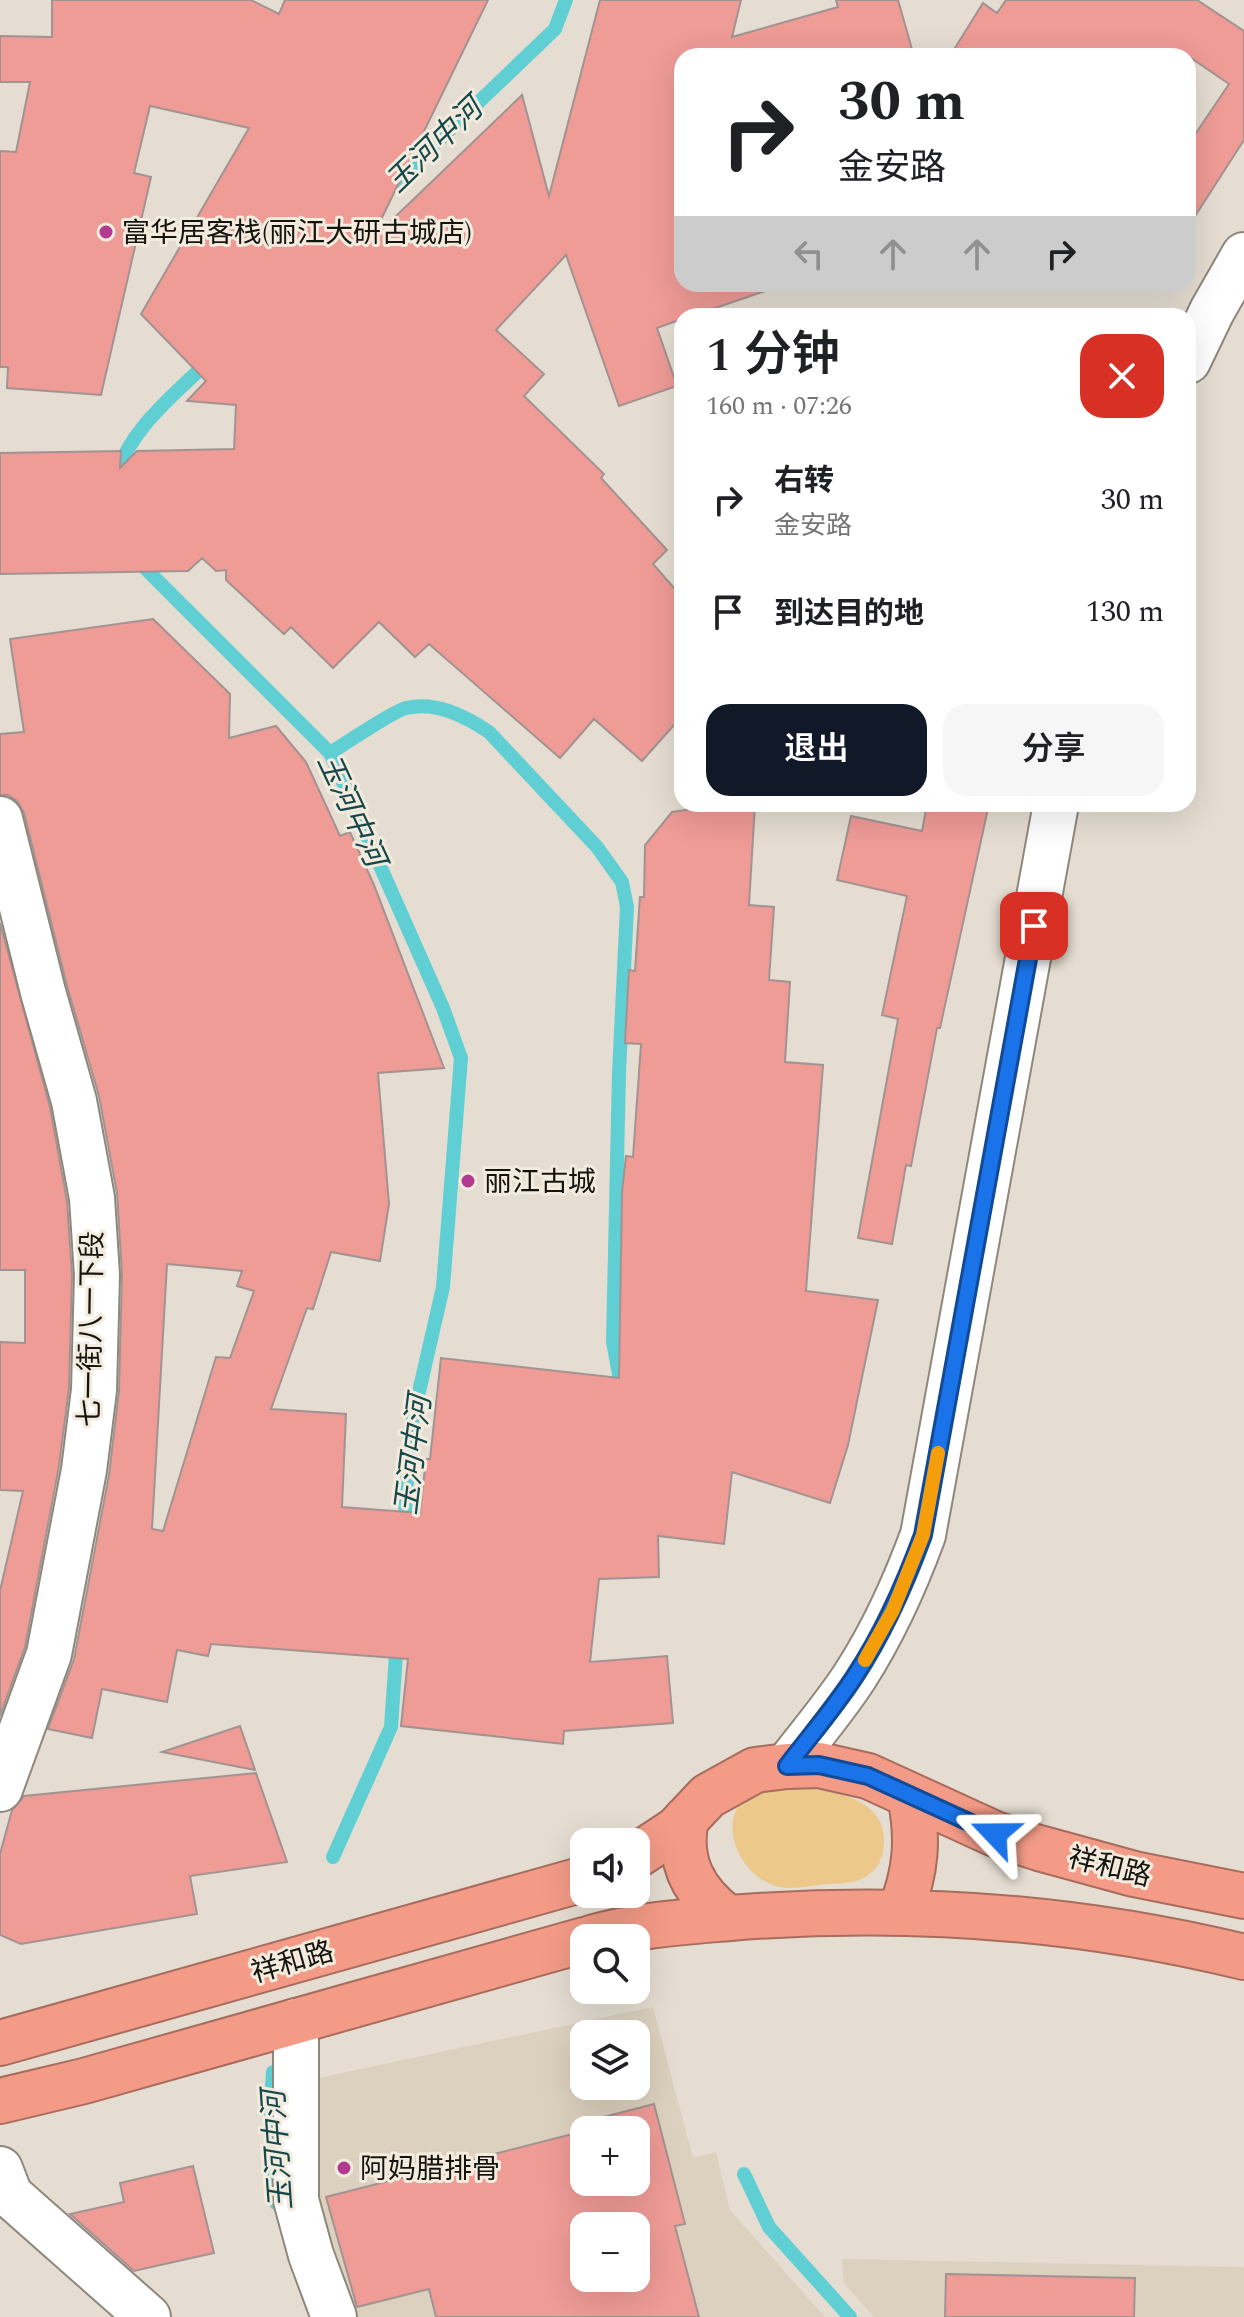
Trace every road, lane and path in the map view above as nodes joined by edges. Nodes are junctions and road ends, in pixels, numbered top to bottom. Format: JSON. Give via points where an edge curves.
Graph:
{"nodes":[{"id":1,"x":1244,"y":255,"type":"edge"},
{"id":2,"x":1196,"y":344,"type":"edge"},
{"id":3,"x":1055,"y":812,"type":"edge"},
{"id":4,"x":0,"y":819,"type":"edge"},
{"id":5,"x":787,"y":1766,"type":"junction"},
{"id":6,"x":0,"y":1789,"type":"edge"},
{"id":7,"x":910,"y":1796,"type":"junction"},
{"id":8,"x":686,"y":1819,"type":"junction"},
{"id":9,"x":650,"y":1848,"type":"edge"},
{"id":10,"x":570,"y":1883,"type":"edge"},
{"id":11,"x":1244,"y":1896,"type":"edge"},
{"id":12,"x":900,"y":1912,"type":"junction"},
{"id":13,"x":728,"y":1918,"type":"junction"},
{"id":14,"x":650,"y":1927,"type":"edge"},
{"id":15,"x":570,"y":1944,"type":"edge"},
{"id":16,"x":1244,"y":1957,"type":"edge"},
{"id":17,"x":296,"y":2021,"type":"junction"},
{"id":18,"x":0,"y":2043,"type":"edge"},
{"id":19,"x":0,"y":2101,"type":"edge"},
{"id":20,"x":0,"y":2169,"type":"edge"},
{"id":21,"x":148,"y":2317,"type":"edge"},
{"id":22,"x":334,"y":2317,"type":"edge"}],
"edges":[{"from":1,"to":2,"type":"street"},
{"from":3,"to":5,"type":"street","via":[[923,1535],[893,1610],[854,1678]]},
{"from":4,"to":6,"type":"street","name":"七一街八一下段","via":[[74,1101],[92,1198],[97,1275],[94,1390],[84,1470],[49,1654]]},
{"from":5,"to":7,"type":"highway","name":"祥和路","via":[[845,1769]]},
{"from":5,"to":8,"type":"highway","name":"祥和路","via":[[755,1770],[708,1796]]},
{"from":7,"to":11,"type":"highway","name":"祥和路","via":[[1039,1848]]},
{"from":7,"to":12,"type":"highway","via":[[917,1853]]},
{"from":8,"to":9,"type":"highway","name":"祥和路"},
{"from":8,"to":13,"type":"highway","via":[[687,1870],[697,1890]]},
{"from":10,"to":18,"type":"highway","name":"祥和路"},
{"from":12,"to":13,"type":"highway"},
{"from":12,"to":16,"type":"highway","via":[[1111,1930]]},
{"from":13,"to":14,"type":"highway"},
{"from":15,"to":17,"type":"highway","name":"祥和路"},
{"from":17,"to":19,"type":"highway","name":"祥和路"},
{"from":17,"to":22,"type":"street","via":[[296,2200]]},
{"from":20,"to":21,"type":"street","via":[[10,2195]]}]}
